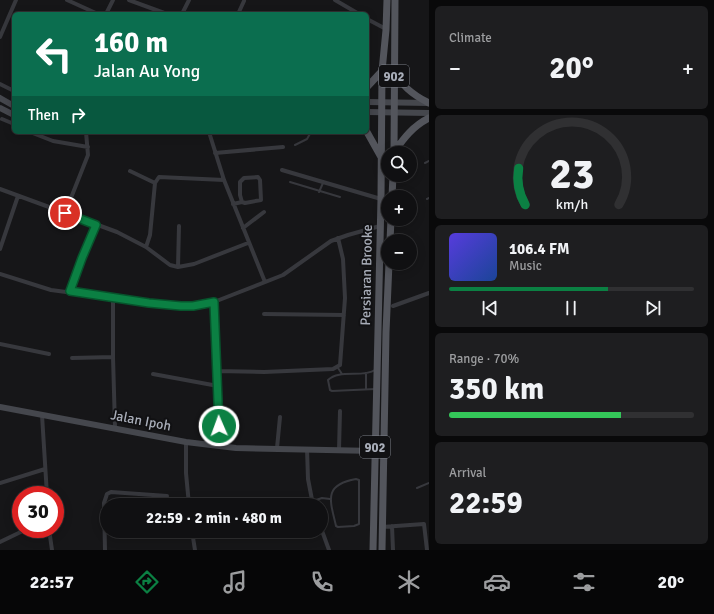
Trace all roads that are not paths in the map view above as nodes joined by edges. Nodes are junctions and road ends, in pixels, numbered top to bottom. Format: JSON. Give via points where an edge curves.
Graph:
{"nodes":[{"id":1,"x":16,"y":0,"type":"edge"},
{"id":2,"x":67,"y":0,"type":"edge"},
{"id":3,"x":113,"y":0,"type":"edge"},
{"id":4,"x":128,"y":0,"type":"edge"},
{"id":5,"x":189,"y":0,"type":"edge"},
{"id":6,"x":336,"y":0,"type":"edge"},
{"id":7,"x":387,"y":0,"type":"edge"},
{"id":8,"x":396,"y":0,"type":"edge"},
{"id":9,"x":244,"y":1,"type":"edge"},
{"id":10,"x":94,"y":12,"type":"edge"},
{"id":11,"x":107,"y":12,"type":"edge"},
{"id":12,"x":161,"y":12,"type":"edge"},
{"id":13,"x":183,"y":12,"type":"edge"},
{"id":14,"x":239,"y":12,"type":"edge"},
{"id":15,"x":356,"y":12,"type":"edge"},
{"id":16,"x":369,"y":20,"type":"edge"},
{"id":17,"x":386,"y":30,"type":"junction"},
{"id":18,"x":0,"y":37,"type":"edge"},
{"id":19,"x":394,"y":66,"type":"junction"},
{"id":20,"x":382,"y":71,"type":"junction"},
{"id":21,"x":0,"y":84,"type":"edge"},
{"id":22,"x":369,"y":85,"type":"edge"},
{"id":23,"x":12,"y":90,"type":"edge"},
{"id":24,"x":0,"y":98,"type":"edge"},
{"id":25,"x":369,"y":102,"type":"edge"},
{"id":26,"x":383,"y":103,"type":"junction"},
{"id":27,"x":394,"y":103,"type":"junction"},
{"id":28,"x":429,"y":103,"type":"edge"},
{"id":29,"x":12,"y":105,"type":"edge"},
{"id":30,"x":0,"y":108,"type":"edge"},
{"id":31,"x":369,"y":112,"type":"edge"},
{"id":32,"x":383,"y":113,"type":"junction"},
{"id":33,"x":394,"y":113,"type":"junction"},
{"id":34,"x":429,"y":113,"type":"edge"},
{"id":35,"x":12,"y":114,"type":"edge"},
{"id":36,"x":429,"y":118,"type":"edge"},
{"id":37,"x":2,"y":119,"type":"dead end"},
{"id":38,"x":12,"y":123,"type":"edge"},
{"id":39,"x":35,"y":134,"type":"edge"},
{"id":40,"x":86,"y":134,"type":"edge"},
{"id":41,"x":210,"y":134,"type":"edge"},
{"id":42,"x":310,"y":134,"type":"edge"},
{"id":43,"x":368,"y":134,"type":"edge"},
{"id":44,"x":295,"y":145,"type":"dead end"},
{"id":45,"x":382,"y":146,"type":"edge"},
{"id":46,"x":394,"y":146,"type":"edge"},
{"id":47,"x":399,"y":146,"type":"edge"},
{"id":48,"x":282,"y":147,"type":"dead end"},
{"id":49,"x":88,"y":148,"type":"junction"},
{"id":50,"x":215,"y":153,"type":"junction"},
{"id":51,"x":381,"y":157,"type":"edge"},
{"id":52,"x":429,"y":161,"type":"edge"},
{"id":53,"x":425,"y":162,"type":"dead end"},
{"id":54,"x":282,"y":170,"type":"dead end"},
{"id":55,"x":130,"y":171,"type":"dead end"},
{"id":56,"x":224,"y":180,"type":"junction"},
{"id":57,"x":290,"y":182,"type":"dead end"},
{"id":58,"x":155,"y":183,"type":"junction"},
{"id":59,"x":323,"y":183,"type":"junction"},
{"id":60,"x":0,"y":189,"type":"edge"},
{"id":61,"x":319,"y":192,"type":"junction"},
{"id":62,"x":18,"y":196,"type":"junction"},
{"id":63,"x":340,"y":197,"type":"dead end"},
{"id":64,"x":381,"y":199,"type":"joint"},
{"id":65,"x":242,"y":202,"type":"junction"},
{"id":66,"x":233,"y":204,"type":"junction"},
{"id":67,"x":264,"y":212,"type":"dead end"},
{"id":68,"x":65,"y":213,"type":"junction"},
{"id":69,"x":96,"y":225,"type":"junction"},
{"id":70,"x":179,"y":226,"type":"dead end"},
{"id":71,"x":380,"y":226,"type":"junction"},
{"id":72,"x":243,"y":228,"type":"junction"},
{"id":73,"x":338,"y":238,"type":"junction"},
{"id":74,"x":248,"y":244,"type":"junction"},
{"id":75,"x":146,"y":247,"type":"junction"},
{"id":76,"x":0,"y":249,"type":"edge"},
{"id":77,"x":178,"y":267,"type":"junction"},
{"id":78,"x":389,"y":270,"type":"edge"},
{"id":79,"x":0,"y":274,"type":"edge"},
{"id":80,"x":265,"y":282,"type":"junction"},
{"id":81,"x":70,"y":291,"type":"junction"},
{"id":82,"x":429,"y":293,"type":"edge"},
{"id":83,"x":113,"y":298,"type":"junction"},
{"id":84,"x":214,"y":302,"type":"junction"},
{"id":85,"x":393,"y":306,"type":"dead end"},
{"id":86,"x":264,"y":314,"type":"dead end"},
{"id":87,"x":344,"y":315,"type":"junction"},
{"id":88,"x":0,"y":344,"type":"edge"},
{"id":89,"x":49,"y":354,"type":"dead end"},
{"id":90,"x":113,"y":357,"type":"junction"},
{"id":91,"x":72,"y":358,"type":"dead end"},
{"id":92,"x":338,"y":368,"type":"junction"},
{"id":93,"x":378,"y":368,"type":"junction"},
{"id":94,"x":217,"y":371,"type":"junction"},
{"id":95,"x":366,"y":373,"type":"junction"},
{"id":96,"x":153,"y":374,"type":"dead end"},
{"id":97,"x":342,"y":374,"type":"junction"},
{"id":98,"x":218,"y":386,"type":"junction"},
{"id":99,"x":376,"y":389,"type":"junction"},
{"id":100,"x":366,"y":390,"type":"junction"},
{"id":101,"x":0,"y":407,"type":"edge"},
{"id":102,"x":340,"y":411,"type":"dead end"},
{"id":103,"x":42,"y":415,"type":"junction"},
{"id":104,"x":280,"y":417,"type":"dead end"},
{"id":105,"x":115,"y":427,"type":"junction"},
{"id":106,"x":186,"y":442,"type":"junction"},
{"id":107,"x":216,"y":446,"type":"junction"},
{"id":108,"x":277,"y":448,"type":"junction"},
{"id":109,"x":307,"y":449,"type":"junction"},
{"id":110,"x":339,"y":450,"type":"junction"},
{"id":111,"x":375,"y":451,"type":"junction"},
{"id":112,"x":45,"y":469,"type":"junction"},
{"id":113,"x":0,"y":483,"type":"edge"},
{"id":114,"x":429,"y":483,"type":"edge"},
{"id":115,"x":46,"y":486,"type":"edge"},
{"id":116,"x":416,"y":488,"type":"dead end"},
{"id":117,"x":167,"y":496,"type":"dead end"},
{"id":118,"x":188,"y":498,"type":"edge"},
{"id":119,"x":311,"y":498,"type":"edge"},
{"id":120,"x":330,"y":499,"type":"joint"},
{"id":121,"x":392,"y":526,"type":"junction"},
{"id":122,"x":382,"y":527,"type":"junction"},
{"id":123,"x":12,"y":536,"type":"edge"},
{"id":124,"x":50,"y":538,"type":"edge"},
{"id":125,"x":193,"y":538,"type":"edge"},
{"id":126,"x":325,"y":538,"type":"edge"},
{"id":127,"x":0,"y":542,"type":"edge"},
{"id":128,"x":52,"y":550,"type":"edge"},
{"id":129,"x":105,"y":550,"type":"edge"},
{"id":130,"x":195,"y":550,"type":"edge"},
{"id":131,"x":329,"y":550,"type":"edge"},
{"id":132,"x":373,"y":550,"type":"edge"},
{"id":133,"x":382,"y":550,"type":"edge"},
{"id":134,"x":393,"y":550,"type":"edge"},
{"id":135,"x":427,"y":550,"type":"edge"}],
"edges":[{"from":1,"to":18,"type":"street"},
{"from":2,"to":10,"type":"street"},
{"from":3,"to":11,"type":"street"},
{"from":4,"to":12,"type":"street"},
{"from":5,"to":13,"type":"street"},
{"from":6,"to":15,"type":"street"},
{"from":7,"to":17,"type":"main road","name":"Persiaran Brooke","number":"902"},
{"from":8,"to":19,"type":"main road","number":"902"},
{"from":9,"to":14,"type":"street"},
{"from":16,"to":17,"type":"street"},
{"from":17,"to":20,"type":"main road","name":"Persiaran Brooke","number":"902"},
{"from":19,"to":27,"type":"main road","number":"902"},
{"from":19,"to":28,"type":"main road","via":[[398,79],[417,97]]},
{"from":20,"to":22,"type":"main road"},
{"from":20,"to":26,"type":"main road","name":"Persiaran Brooke","number":"902"},
{"from":21,"to":23,"type":"street"},
{"from":24,"to":29,"type":"street"},
{"from":25,"to":26,"type":"street"},
{"from":26,"to":27,"type":"street"},
{"from":26,"to":32,"type":"main road","name":"Persiaran Brooke","number":"902"},
{"from":27,"to":28,"type":"street"},
{"from":27,"to":33,"type":"main road","number":"902"},
{"from":30,"to":35,"type":"street"},
{"from":31,"to":32,"type":"street"},
{"from":32,"to":33,"type":"street"},
{"from":32,"to":45,"type":"main road","name":"Persiaran Brooke","number":"902"},
{"from":33,"to":34,"type":"street"},
{"from":33,"to":46,"type":"main road","number":"902"},
{"from":36,"to":47,"type":"main road","via":[[415,126]]},
{"from":37,"to":38,"type":"street"},
{"from":39,"to":49,"type":"street","via":[[53,141]]},
{"from":40,"to":49,"type":"street"},
{"from":41,"to":50,"type":"street"},
{"from":42,"to":44,"type":"lane","via":[[307,139]]},
{"from":43,"to":51,"type":"main road"},
{"from":48,"to":50,"type":"street"},
{"from":49,"to":68,"type":"street","via":[[83,170]]},
{"from":50,"to":56,"type":"street"},
{"from":52,"to":53,"type":"lane"},
{"from":54,"to":59,"type":"street"},
{"from":55,"to":58,"type":"street"},
{"from":56,"to":58,"type":"street","via":[[161,177]]},
{"from":56,"to":66,"type":"street"},
{"from":57,"to":61,"type":"lane"},
{"from":58,"to":75,"type":"street","via":[[150,235]]},
{"from":59,"to":61,"type":"lane"},
{"from":59,"to":64,"type":"street"},
{"from":60,"to":62,"type":"street"},
{"from":61,"to":63,"type":"lane"},
{"from":62,"to":68,"type":"street"},
{"from":62,"to":76,"type":"street"},
{"from":64,"to":71,"type":"main road","name":"Persiaran Brooke","number":"902"},
{"from":65,"to":65,"type":"street","via":[[240,182],[244,178],[258,178],[261,200]]},
{"from":65,"to":66,"type":"street"},
{"from":66,"to":72,"type":"street"},
{"from":67,"to":72,"type":"street"},
{"from":68,"to":69,"type":"street"},
{"from":69,"to":75,"type":"street","via":[[117,232]]},
{"from":69,"to":81,"type":"street"},
{"from":70,"to":77,"type":"street"},
{"from":71,"to":73,"type":"street"},
{"from":71,"to":93,"type":"main road","name":"Persiaran Brooke","number":"902"},
{"from":72,"to":74,"type":"street"},
{"from":73,"to":80,"type":"street","via":[[282,275]]},
{"from":73,"to":87,"type":"street","via":[[344,274]]},
{"from":74,"to":77,"type":"street","via":[[194,264]]},
{"from":74,"to":80,"type":"street"},
{"from":75,"to":77,"type":"street","via":[[170,265]]},
{"from":78,"to":122,"type":"main road","name":"Persiaran Brooke","number":"902"},
{"from":79,"to":81,"type":"street","via":[[51,290]]},
{"from":80,"to":84,"type":"street"},
{"from":81,"to":83,"type":"street"},
{"from":82,"to":85,"type":"street"},
{"from":83,"to":84,"type":"street","via":[[181,306]]},
{"from":83,"to":90,"type":"street"},
{"from":84,"to":94,"type":"street"},
{"from":86,"to":87,"type":"street"},
{"from":87,"to":92,"type":"street","via":[[342,363]]},
{"from":88,"to":89,"type":"street"},
{"from":90,"to":91,"type":"street"},
{"from":90,"to":105,"type":"street"},
{"from":92,"to":94,"type":"street","via":[[264,372]]},
{"from":92,"to":97,"type":"lane"},
{"from":93,"to":95,"type":"lane"},
{"from":93,"to":99,"type":"main road","name":"Persiaran Brooke","number":"902"},
{"from":94,"to":98,"type":"street"},
{"from":95,"to":97,"type":"lane"},
{"from":95,"to":100,"type":"lane"},
{"from":96,"to":98,"type":"street"},
{"from":97,"to":100,"type":"lane","via":[[328,379],[330,391]]},
{"from":98,"to":107,"type":"street","via":[[219,426]]},
{"from":99,"to":100,"type":"lane"},
{"from":99,"to":111,"type":"main road","name":"Persiaran Brooke","number":"902"},
{"from":101,"to":103,"type":"street","name":"Jalan Ipoh"},
{"from":102,"to":110,"type":"street"},
{"from":103,"to":105,"type":"street","name":"Jalan Ipoh"},
{"from":103,"to":112,"type":"street"},
{"from":104,"to":108,"type":"street"},
{"from":105,"to":106,"type":"street","name":"Jalan Ipoh"},
{"from":106,"to":107,"type":"street","name":"Jalan Ipoh"},
{"from":106,"to":118,"type":"street"},
{"from":107,"to":108,"type":"street","name":"Jalan Ipoh"},
{"from":108,"to":109,"type":"street","name":"Jalan Ipoh"},
{"from":109,"to":110,"type":"street","name":"Jalan Ipoh"},
{"from":109,"to":119,"type":"street"},
{"from":110,"to":111,"type":"street","name":"Jalan Ipoh"},
{"from":111,"to":132,"type":"main road","name":"Persiaran Brooke","number":"902"},
{"from":112,"to":113,"type":"street"},
{"from":112,"to":115,"type":"street"},
{"from":114,"to":116,"type":"lane"},
{"from":117,"to":129,"type":"street","via":[[111,492],[107,494],[104,503]]},
{"from":120,"to":120,"type":"lane","via":[[336,487],[352,479],[358,479],[359,524],[336,526]]},
{"from":121,"to":122,"type":"street"},
{"from":121,"to":134,"type":"street"},
{"from":121,"to":135,"type":"street","via":[[424,524]]},
{"from":122,"to":133,"type":"main road","name":"Persiaran Brooke","number":"902"},
{"from":123,"to":127,"type":"street"},
{"from":124,"to":128,"type":"street"},
{"from":125,"to":130,"type":"street"},
{"from":126,"to":131,"type":"street"}]}
